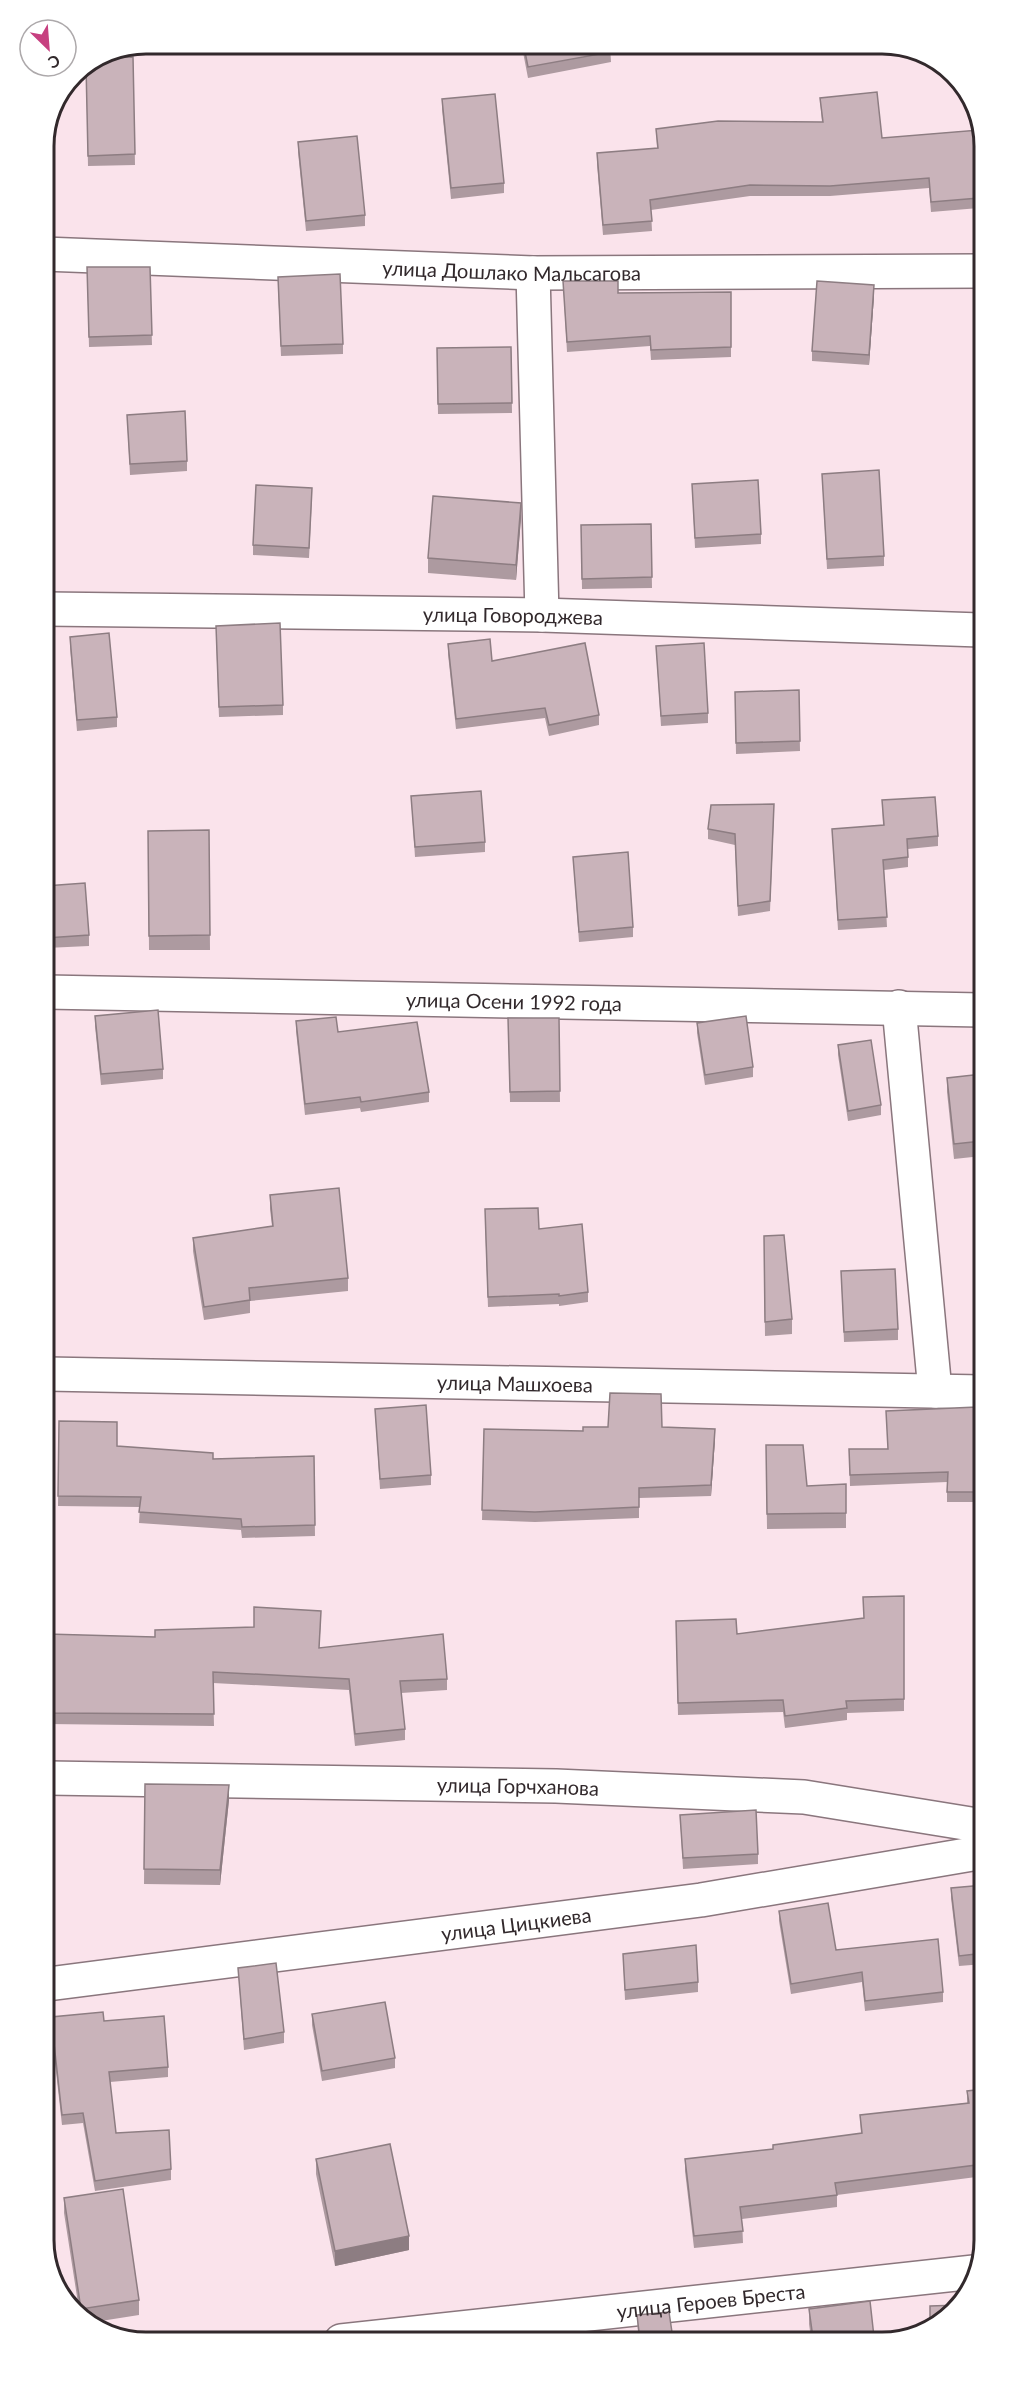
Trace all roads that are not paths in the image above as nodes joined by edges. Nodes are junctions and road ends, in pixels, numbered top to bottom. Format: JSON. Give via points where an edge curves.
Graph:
{"nodes":[{"id":1,"x":54,"y":254,"type":"edge"},
{"id":2,"x":974,"y":271,"type":"edge"},
{"id":3,"x":533,"y":273,"type":"junction"},
{"id":4,"x":54,"y":609,"type":"edge"},
{"id":5,"x":542,"y":615,"type":"junction"},
{"id":6,"x":974,"y":630,"type":"edge"},
{"id":7,"x":54,"y":992,"type":"edge"},
{"id":8,"x":899,"y":1007,"type":"junction"},
{"id":9,"x":974,"y":1010,"type":"edge"},
{"id":10,"x":54,"y":1374,"type":"edge"},
{"id":11,"x":935,"y":1391,"type":"junction"},
{"id":12,"x":974,"y":1392,"type":"edge"},
{"id":13,"x":54,"y":1778,"type":"edge"},
{"id":14,"x":974,"y":1825,"type":"edge"},
{"id":15,"x":974,"y":1854,"type":"edge"},
{"id":16,"x":54,"y":1983,"type":"edge"},
{"id":17,"x":968,"y":2273,"type":"edge"},
{"id":18,"x":424,"y":2332,"type":"edge"}],
"edges":[{"from":1,"to":3,"type":"street","name":"улица Дошлако Мальсагова"},
{"from":2,"to":3,"type":"street","name":"улица Дошлако Мальсагова"},
{"from":3,"to":5,"type":"street"},
{"from":4,"to":5,"type":"street","name":"улица Говороджева"},
{"from":5,"to":6,"type":"street","name":"улица Говороджева"},
{"from":7,"to":8,"type":"street","name":"улица Осени 1992 года"},
{"from":8,"to":9,"type":"street","name":"улица Осени 1992 года"},
{"from":8,"to":11,"type":"street"},
{"from":10,"to":11,"type":"street","name":"улица Машхоева"},
{"from":11,"to":12,"type":"street","name":"улица Машхоева"},
{"from":13,"to":14,"type":"street","name":"улица Горчханова","via":[[556,1786],[804,1797]]},
{"from":15,"to":16,"type":"street","name":"улица Цицкиева","via":[[701,1900]]},
{"from":17,"to":18,"type":"street","name":"улица Героев Бреста"}]}
